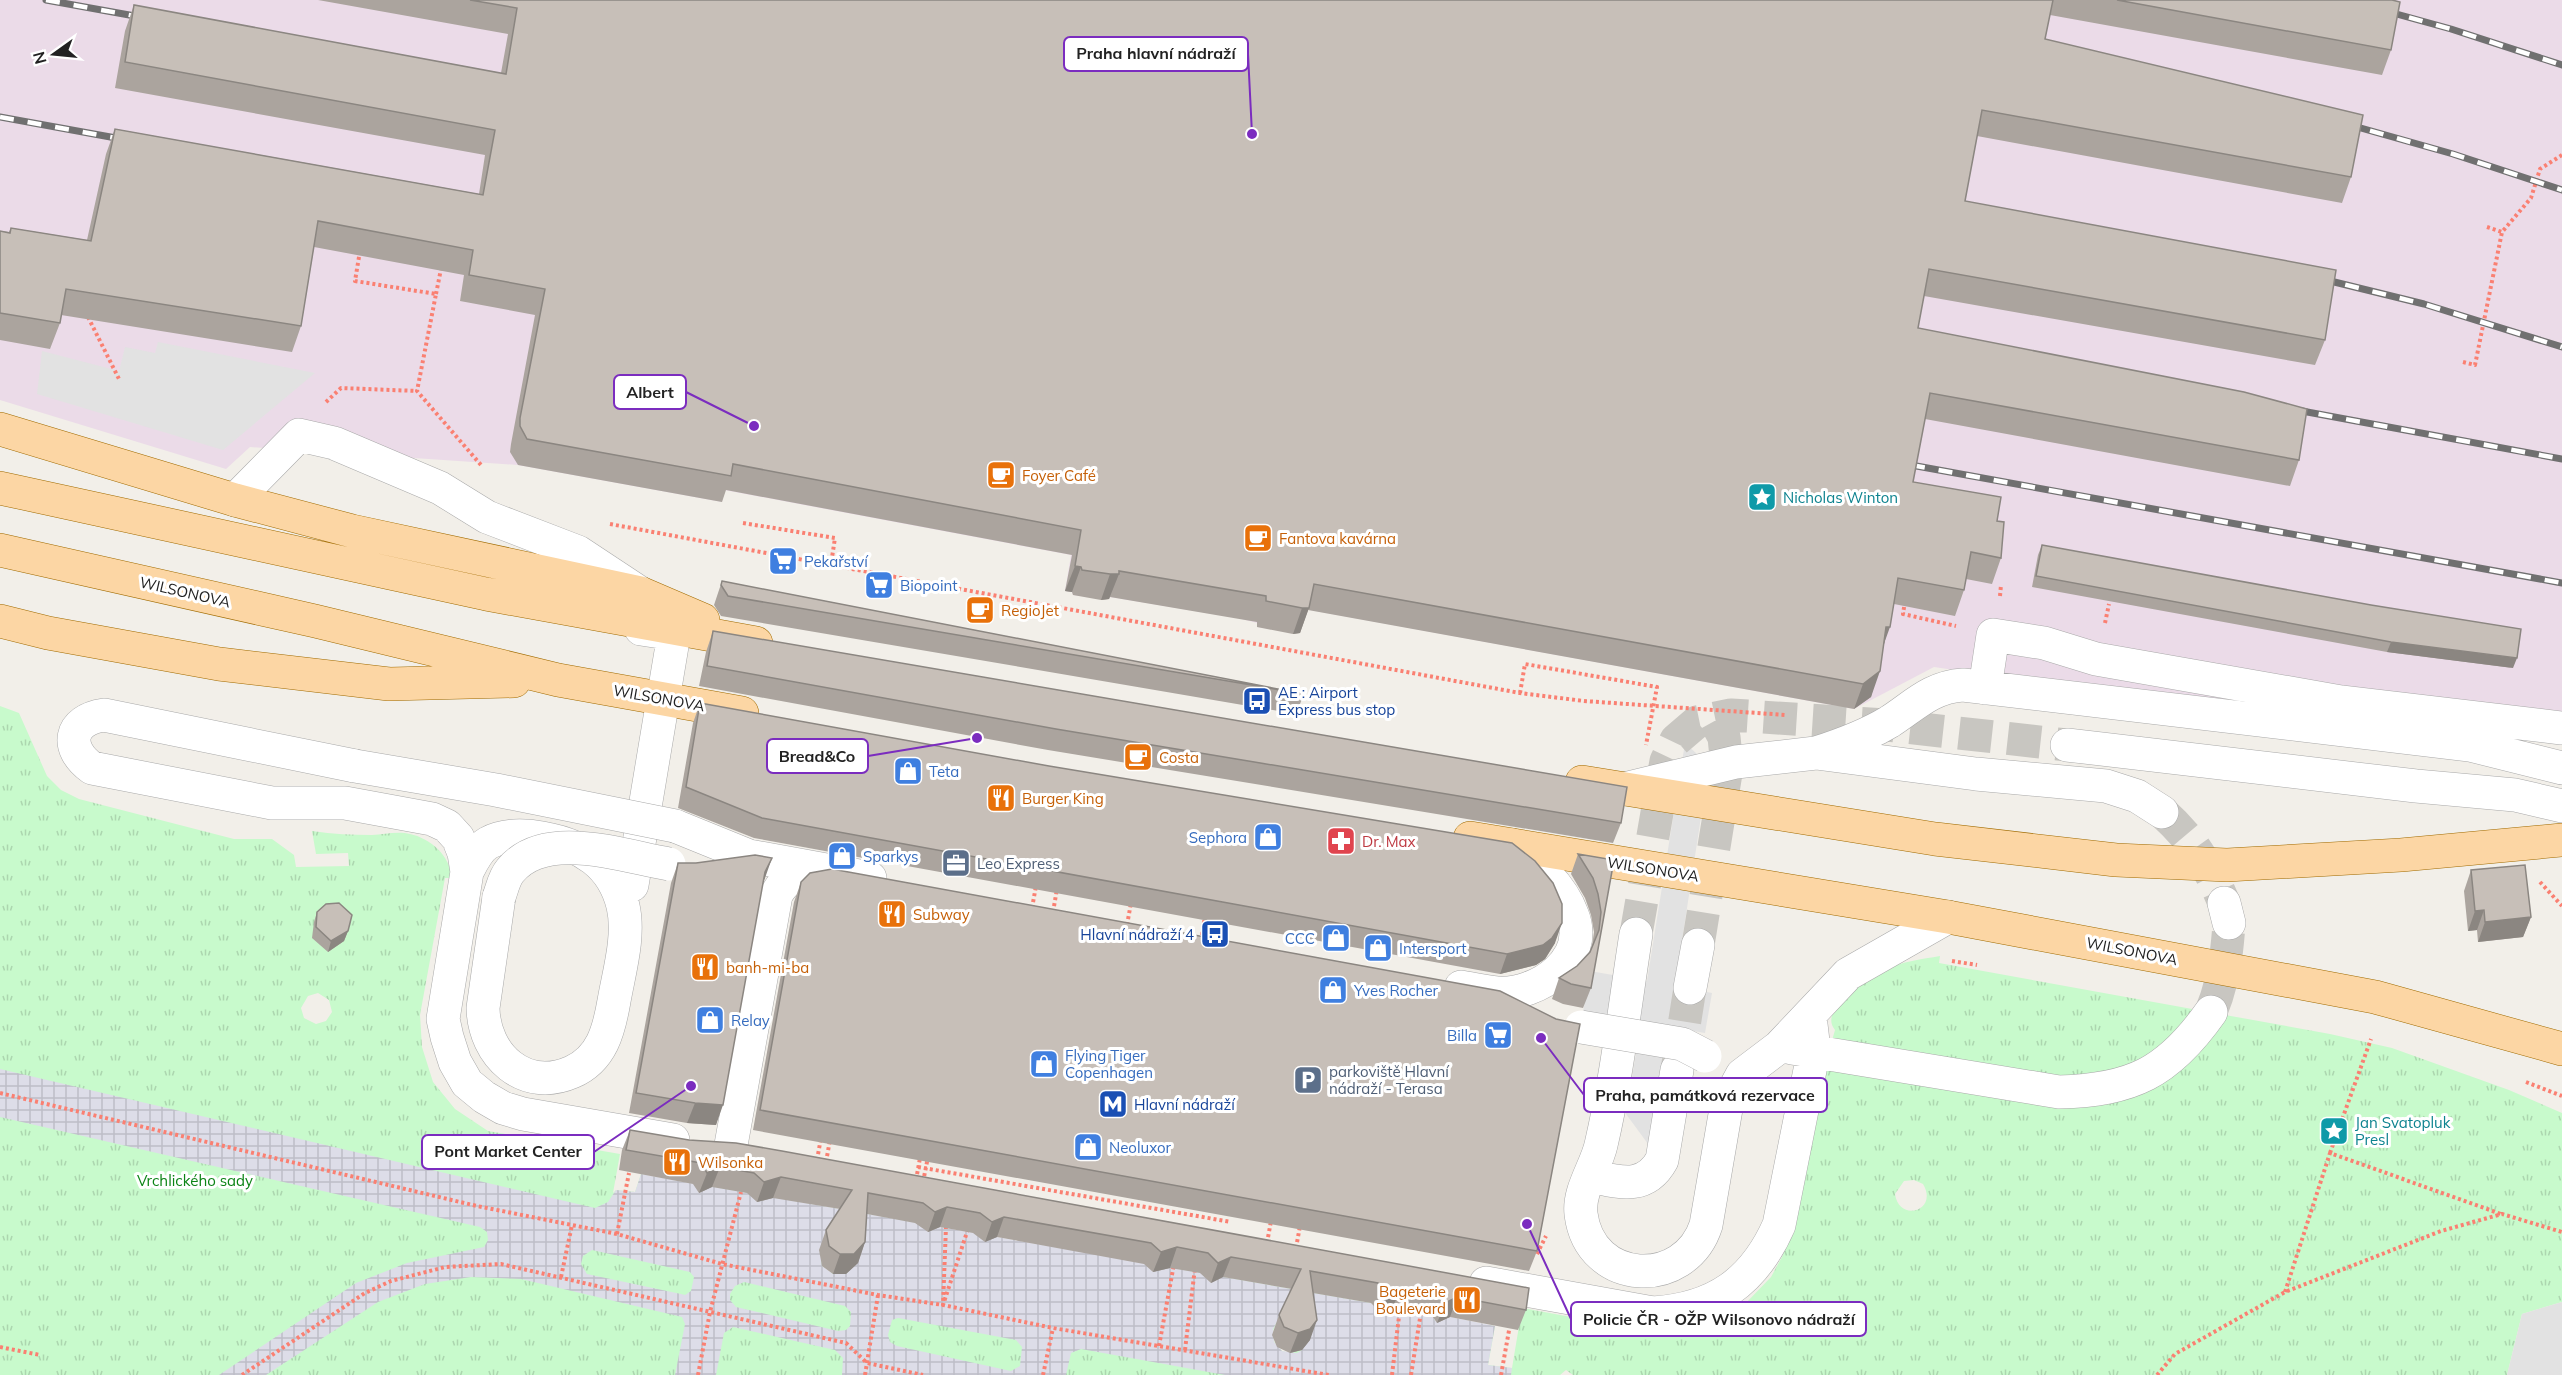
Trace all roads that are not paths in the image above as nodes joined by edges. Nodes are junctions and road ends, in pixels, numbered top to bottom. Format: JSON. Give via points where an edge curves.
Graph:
{"nodes":[{"id":1,"x":0,"y":429,"type":"edge"},
{"id":2,"x":0,"y":488,"type":"edge"},
{"id":3,"x":235,"y":500,"type":"junction"},
{"id":4,"x":0,"y":550,"type":"edge"},
{"id":5,"x":639,"y":593,"type":"junction"},
{"id":6,"x":580,"y":620,"type":"dead end"},
{"id":7,"x":0,"y":621,"type":"edge"},
{"id":8,"x":755,"y":642,"type":"junction"},
{"id":9,"x":789,"y":648,"type":"edge"},
{"id":10,"x":558,"y":680,"type":"junction"},
{"id":11,"x":1985,"y":688,"type":"junction"},
{"id":12,"x":766,"y":718,"type":"edge"},
{"id":13,"x":2562,"y":728,"type":"edge"},
{"id":14,"x":2067,"y":744,"type":"tunnel mouth"},
{"id":15,"x":1816,"y":753,"type":"junction"},
{"id":16,"x":2562,"y":768,"type":"edge"},
{"id":17,"x":1554,"y":777,"type":"edge"},
{"id":18,"x":1623,"y":789,"type":"junction"},
{"id":19,"x":2562,"y":806,"type":"edge"},
{"id":20,"x":2162,"y":812,"type":"tunnel mouth"},
{"id":21,"x":1442,"y":833,"type":"edge"},
{"id":22,"x":2562,"y":840,"type":"edge"},
{"id":23,"x":1512,"y":845,"type":"junction"},
{"id":24,"x":749,"y":856,"type":"junction"},
{"id":25,"x":832,"y":871,"type":"junction"},
{"id":26,"x":467,"y":872,"type":"junction"},
{"id":27,"x":904,"y":884,"type":"edge"},
{"id":28,"x":1948,"y":917,"type":"junction"},
{"id":29,"x":626,"y":928,"type":"junction"},
{"id":30,"x":1636,"y":934,"type":"tunnel mouth"},
{"id":31,"x":1698,"y":945,"type":"tunnel mouth"},
{"id":32,"x":1429,"y":981,"type":"edge"},
{"id":33,"x":1690,"y":988,"type":"tunnel mouth"},
{"id":34,"x":1498,"y":993,"type":"junction"},
{"id":35,"x":2211,"y":1012,"type":"tunnel mouth"},
{"id":36,"x":1810,"y":1016,"type":"junction"},
{"id":37,"x":1779,"y":1047,"type":"junction"},
{"id":38,"x":2562,"y":1049,"type":"edge"},
{"id":39,"x":1814,"y":1050,"type":"junction"},
{"id":40,"x":1677,"y":1070,"type":"tunnel mouth"},
{"id":41,"x":1727,"y":1103,"type":"junction"},
{"id":42,"x":730,"y":1145,"type":"junction"},
{"id":43,"x":766,"y":1151,"type":"edge"},
{"id":44,"x":1590,"y":1176,"type":"junction"},
{"id":45,"x":1457,"y":1278,"type":"edge"}],
"edges":[{"from":1,"to":3,"type":"main road"},
{"from":2,"to":8,"type":"main road","via":[[486,594]]},
{"from":3,"to":5,"type":"main road","via":[[352,531]]},
{"from":3,"to":5,"type":"lane","via":[[299,435],[334,443],[440,488],[487,517],[578,552]]},
{"from":4,"to":10,"type":"main road","name":"WILSONOVA"},
{"from":5,"to":8,"type":"main road"},
{"from":6,"to":29,"type":"lane","via":[[674,634]]},
{"from":7,"to":10,"type":"main road","via":[[219,664],[389,684]]},
{"from":8,"to":9,"type":"main road"},
{"from":10,"to":12,"type":"main road","name":"WILSONOVA"},
{"from":11,"to":13,"type":"lane","via":[[1993,635],[2044,643],[2096,659],[2341,702]]},
{"from":11,"to":15,"type":"lane","via":[[1963,685],[1935,691],[1889,722],[1848,743]]},
{"from":11,"to":16,"type":"lane","via":[[2470,745]]},
{"from":14,"to":19,"type":"lane","via":[[2515,795]]},
{"from":15,"to":18,"type":"lane","via":[[1736,762]]},
{"from":15,"to":20,"type":"lane","via":[[2106,786],[2137,796]]},
{"from":17,"to":18,"type":"main road"},
{"from":18,"to":22,"type":"main road","via":[[1935,839],[2167,863],[2227,865],[2401,855]]},
{"from":21,"to":23,"type":"main road","name":"WILSONOVA"},
{"from":23,"to":28,"type":"main road","name":"WILSONOVA"},
{"from":23,"to":34,"type":"lane","via":[[1545,872],[1573,915],[1576,933],[1571,953],[1559,972],[1523,990]]},
{"from":24,"to":25,"type":"lane"},
{"from":24,"to":26,"type":"lane","bridge":true,"via":[[675,826],[104,714],[80,723],[75,736],[81,760],[92,768],[272,803],[345,802],[432,819],[447,826],[458,838]]},
{"from":24,"to":29,"type":"lane","bridge":true,"via":[[686,865],[572,846],[534,851],[520,861],[508,874],[499,897],[483,1008],[489,1041],[500,1058],[515,1070],[550,1077],[572,1072],[590,1061],[603,1044],[610,1024]]},
{"from":25,"to":27,"type":"lane"},
{"from":25,"to":42,"type":"lane","via":[[792,876],[776,895]]},
{"from":26,"to":29,"type":"lane","via":[[488,843],[525,835],[565,842],[590,855],[606,870],[617,887]]},
{"from":26,"to":42,"type":"lane","via":[[443,1018],[455,1062],[467,1083],[503,1108],[523,1114],[685,1142]]},
{"from":28,"to":36,"type":"lane","via":[[1848,975]]},
{"from":28,"to":38,"type":"main road","name":"WILSONOVA","via":[[2375,997]]},
{"from":30,"to":44,"type":"lane","via":[[1601,1146]]},
{"from":31,"to":33,"type":"lane"},
{"from":32,"to":34,"type":"lane"},
{"from":34,"to":41,"type":"lane","bridge":true,"via":[[1558,1021],[1694,1049],[1721,1076]]},
{"from":35,"to":39,"type":"lane","via":[[2196,1034],[2151,1071],[2122,1085],[2095,1091],[2059,1092]]},
{"from":36,"to":37,"type":"lane"},
{"from":36,"to":39,"type":"lane"},
{"from":37,"to":39,"type":"lane"},
{"from":37,"to":41,"type":"lane","via":[[1742,1075]]},
{"from":39,"to":45,"type":"lane","via":[[1779,1225],[1757,1265],[1724,1294],[1701,1305],[1653,1313]]},
{"from":40,"to":44,"type":"lane","via":[[1662,1160],[1655,1171],[1645,1179],[1631,1182]]},
{"from":41,"to":44,"type":"lane","via":[[1702,1238],[1694,1250],[1671,1265],[1640,1272],[1618,1266],[1600,1255],[1590,1242],[1580,1211]]},
{"from":42,"to":43,"type":"lane"}]}
